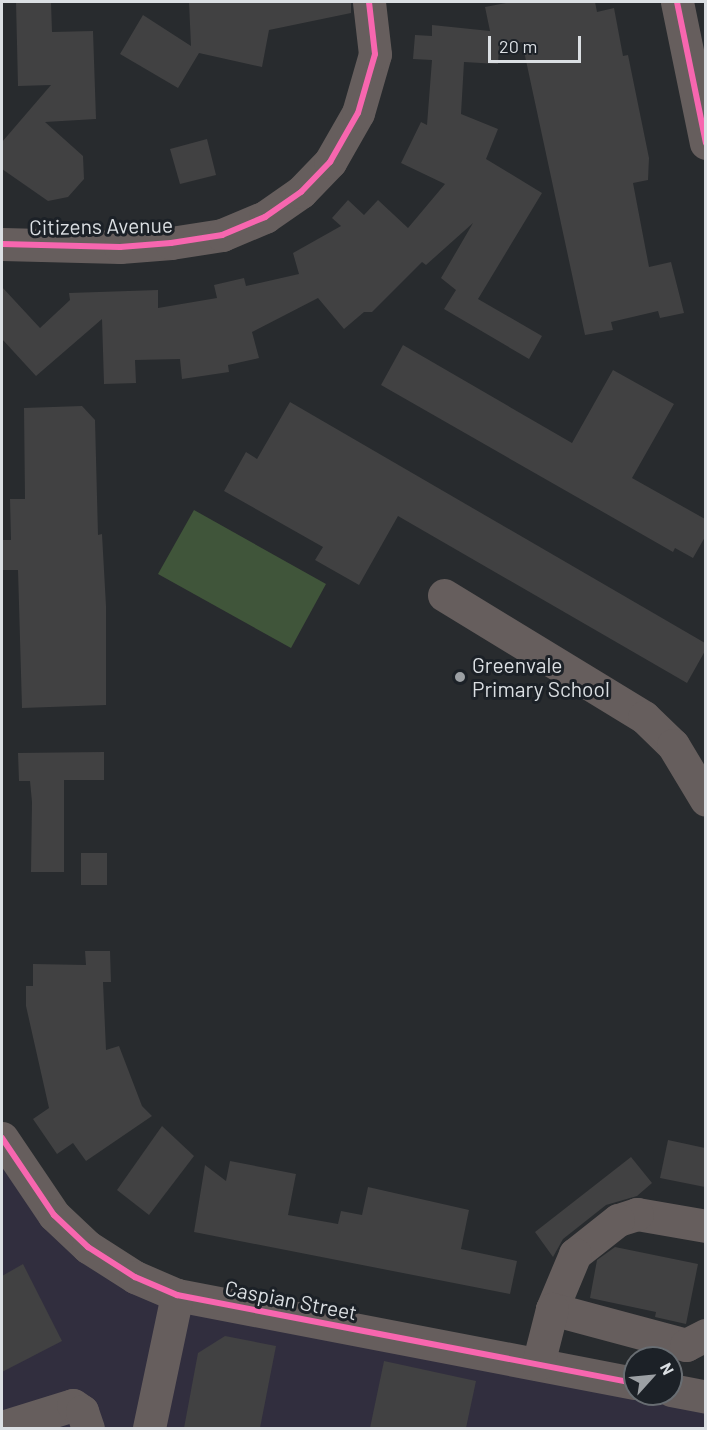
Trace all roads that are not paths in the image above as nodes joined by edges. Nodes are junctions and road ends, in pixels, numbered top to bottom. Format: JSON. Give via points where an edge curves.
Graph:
{"nodes":[{"id":1,"x":369,"y":2,"type":"edge"},
{"id":2,"x":677,"y":2,"type":"edge"},
{"id":3,"x":705,"y":143,"type":"edge"},
{"id":4,"x":2,"y":244,"type":"edge"},
{"id":5,"x":444,"y":595,"type":"dead end"},
{"id":6,"x":705,"y":800,"type":"edge"},
{"id":7,"x":2,"y":1138,"type":"edge"},
{"id":8,"x":705,"y":1226,"type":"edge"},
{"id":9,"x":177,"y":1295,"type":"junction"},
{"id":10,"x":552,"y":1309,"type":"junction"},
{"id":11,"x":705,"y":1335,"type":"edge"},
{"id":12,"x":538,"y":1364,"type":"junction"},
{"id":13,"x":623,"y":1381,"type":"edge"},
{"id":14,"x":683,"y":1392,"type":"edge"},
{"id":15,"x":705,"y":1397,"type":"edge"},
{"id":16,"x":2,"y":1427,"type":"edge"},
{"id":17,"x":88,"y":1428,"type":"edge"},
{"id":18,"x":149,"y":1428,"type":"edge"}],
"edges":[{"from":1,"to":4,"type":"street","name":"Citizens Avenue","via":[[375,54],[358,113],[330,162],[302,192],[265,217],[222,235],[171,243],[120,247]]},
{"from":2,"to":3,"type":"street"},
{"from":5,"to":6,"type":"street","via":[[644,717],[673,746]]},
{"from":7,"to":9,"type":"street","name":"Caspian Street","via":[[54,1215],[88,1247],[135,1277]]},
{"from":8,"to":10,"type":"street","via":[[637,1214],[618,1220],[575,1254]]},
{"from":9,"to":12,"type":"street","name":"Caspian Street"},
{"from":9,"to":18,"type":"street"},
{"from":10,"to":11,"type":"street","via":[[686,1345]]},
{"from":10,"to":12,"type":"street"},
{"from":12,"to":13,"type":"street","name":"Caspian Street"},
{"from":14,"to":15,"type":"street"},
{"from":16,"to":17,"type":"street","via":[[73,1405],[82,1411]]}]}
